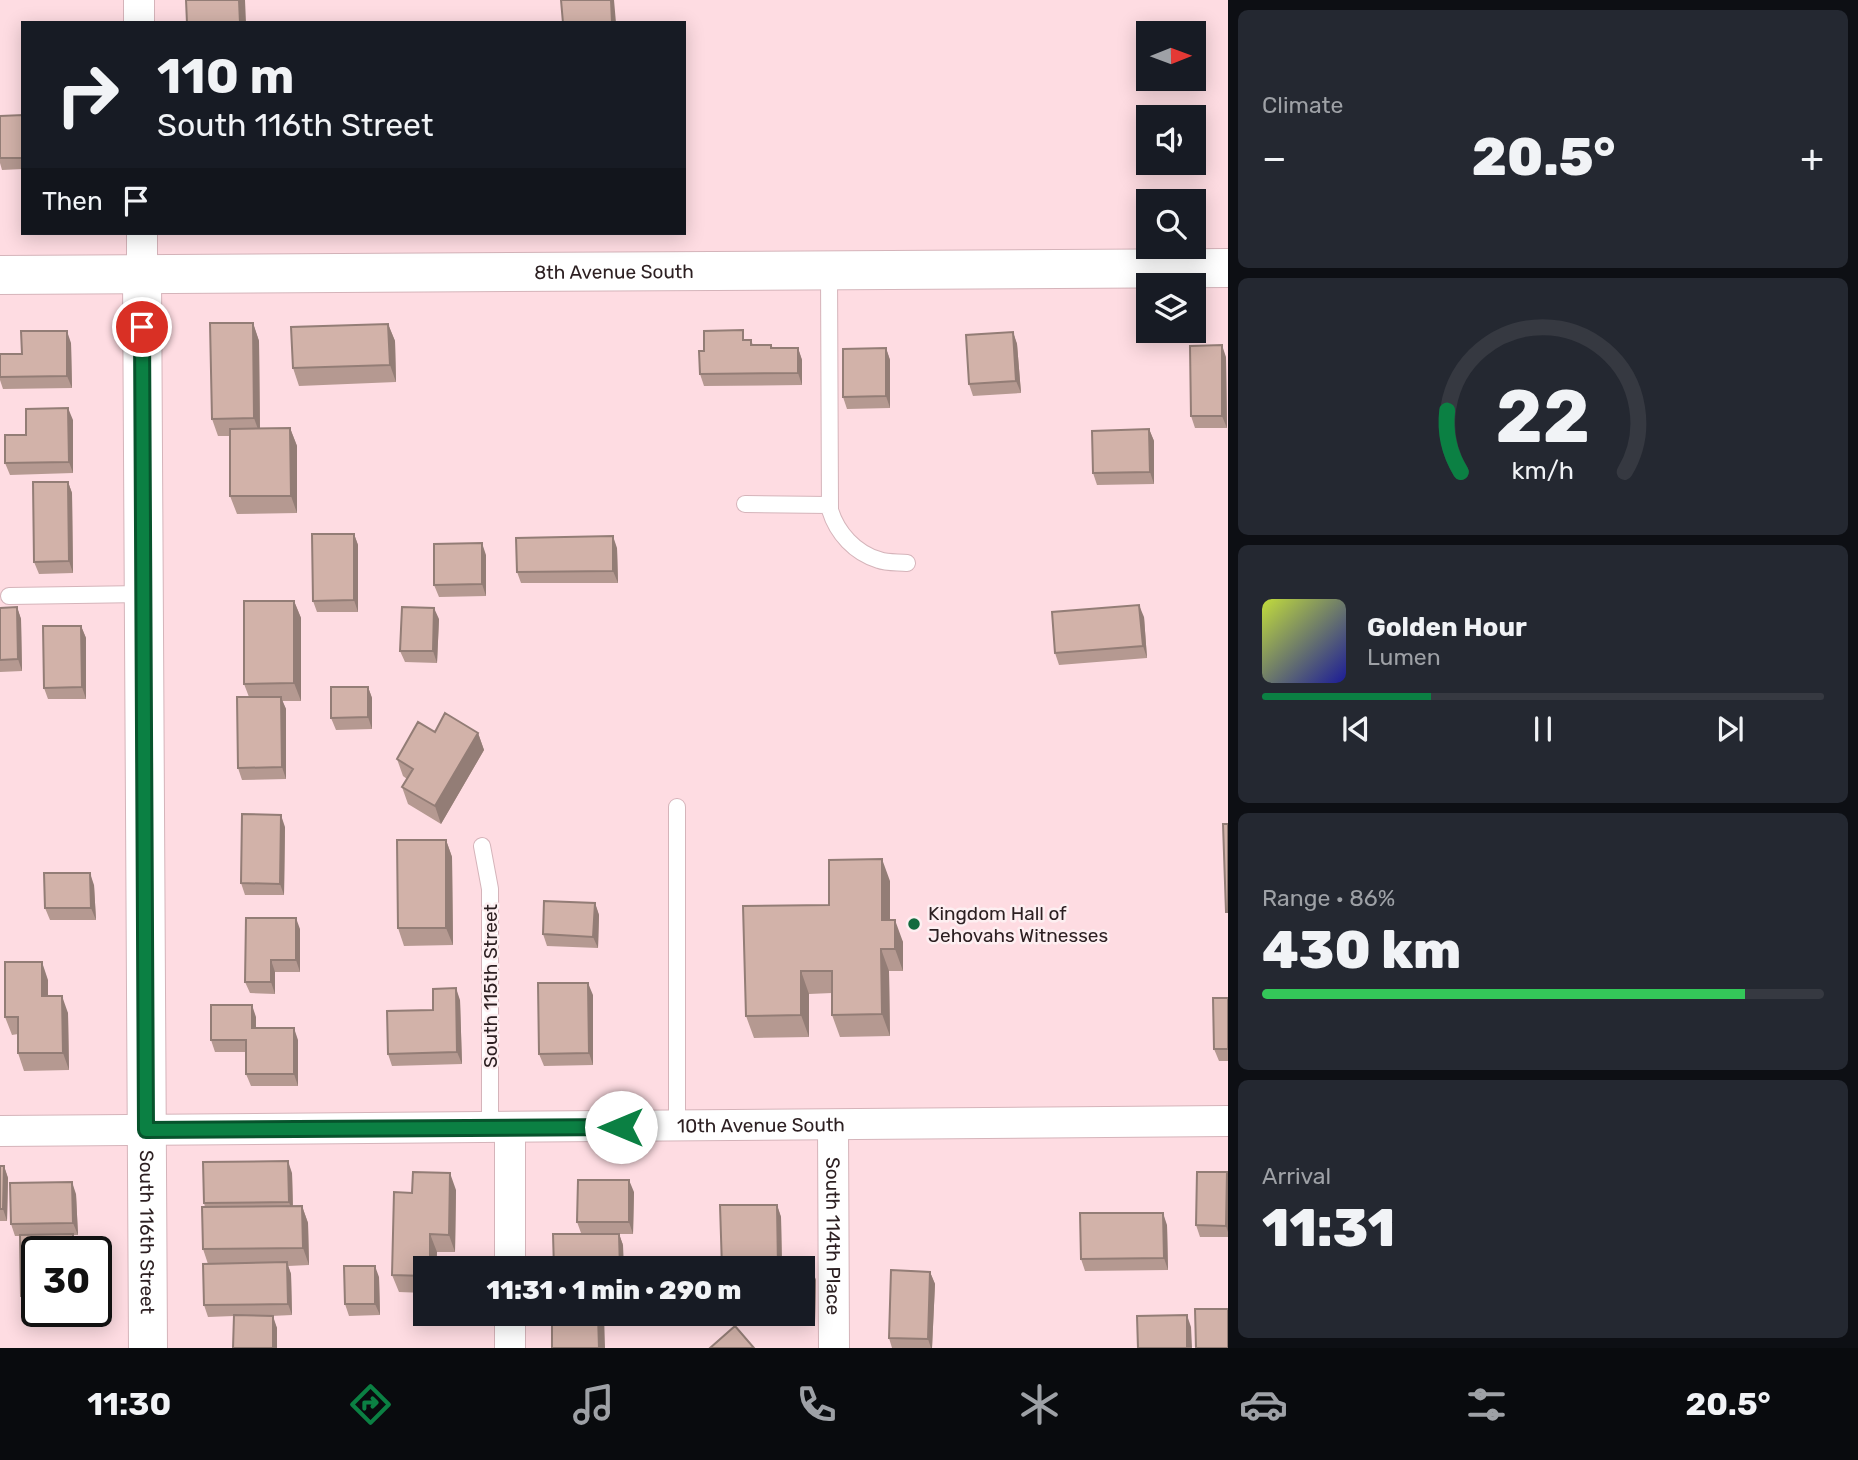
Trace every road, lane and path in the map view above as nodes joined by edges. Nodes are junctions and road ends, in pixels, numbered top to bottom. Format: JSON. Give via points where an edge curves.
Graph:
{"nodes":[{"id":1,"x":139,"y":0,"type":"edge"},
{"id":2,"x":139,"y":21,"type":"edge"},
{"id":3,"x":142,"y":235,"type":"edge"},
{"id":4,"x":1228,"y":268,"type":"edge"},
{"id":5,"x":829,"y":270,"type":"junction"},
{"id":6,"x":142,"y":272,"type":"junction"},
{"id":7,"x":0,"y":275,"type":"edge"},
{"id":8,"x":744,"y":504,"type":"dead end"},
{"id":9,"x":829,"y":505,"type":"junction"},
{"id":10,"x":906,"y":563,"type":"dead end"},
{"id":11,"x":144,"y":594,"type":"junction"},
{"id":12,"x":9,"y":596,"type":"dead end"},
{"id":13,"x":677,"y":807,"type":"dead end"},
{"id":14,"x":482,"y":846,"type":"dead end"},
{"id":15,"x":1228,"y":1121,"type":"edge"},
{"id":16,"x":677,"y":1126,"type":"junction"},
{"id":17,"x":833,"y":1126,"type":"junction"},
{"id":18,"x":500,"y":1127,"type":"junction"},
{"id":19,"x":0,"y":1130,"type":"edge"},
{"id":20,"x":146,"y":1130,"type":"junction"},
{"id":21,"x":509,"y":1256,"type":"edge"},
{"id":22,"x":510,"y":1326,"type":"edge"},
{"id":23,"x":148,"y":1348,"type":"edge"},
{"id":24,"x":510,"y":1348,"type":"edge"},
{"id":25,"x":834,"y":1348,"type":"edge"}],
"edges":[{"from":1,"to":2,"type":"street"},
{"from":3,"to":6,"type":"street","name":"South 116th Street"},
{"from":4,"to":5,"type":"street","name":"8th Avenue South"},
{"from":5,"to":6,"type":"street","name":"8th Avenue South"},
{"from":5,"to":9,"type":"lane"},
{"from":6,"to":7,"type":"street","name":"8th Avenue South"},
{"from":6,"to":11,"type":"street","name":"South 116th Street"},
{"from":8,"to":9,"type":"lane"},
{"from":9,"to":10,"type":"lane","via":[[843,536],[858,550],[879,560]]},
{"from":11,"to":12,"type":"lane"},
{"from":11,"to":20,"type":"street","name":"South 116th Street"},
{"from":13,"to":16,"type":"lane"},
{"from":14,"to":18,"type":"lane","name":"South 115th Street","via":[[490,889]]},
{"from":15,"to":17,"type":"street","name":"10th Avenue South"},
{"from":16,"to":17,"type":"street","name":"10th Avenue South"},
{"from":16,"to":18,"type":"street","name":"10th Avenue South"},
{"from":17,"to":25,"type":"street","name":"South 114th Place"},
{"from":18,"to":20,"type":"street","name":"10th Avenue South"},
{"from":18,"to":21,"type":"street","name":"South 115th Street"},
{"from":19,"to":20,"type":"street","name":"10th Avenue South"},
{"from":20,"to":23,"type":"street","name":"South 116th Street"},
{"from":22,"to":24,"type":"street"}]}
